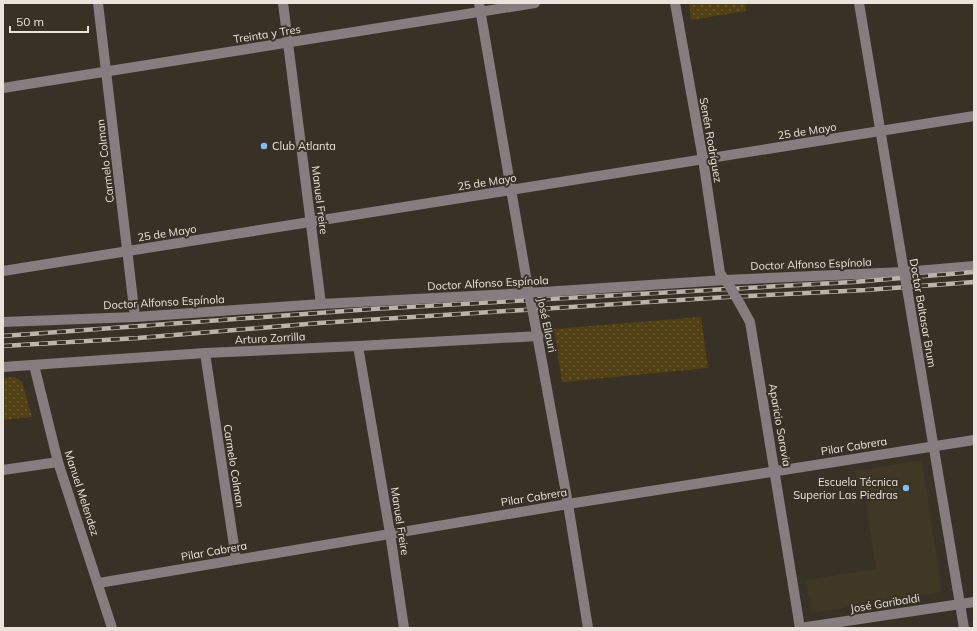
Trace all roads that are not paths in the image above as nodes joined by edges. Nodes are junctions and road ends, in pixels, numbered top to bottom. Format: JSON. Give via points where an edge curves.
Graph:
{"nodes":[{"id":1,"x":98,"y":3,"type":"edge"},
{"id":2,"x":283,"y":3,"type":"edge"},
{"id":3,"x":535,"y":3,"type":"edge"},
{"id":4,"x":675,"y":3,"type":"edge"},
{"id":5,"x":859,"y":3,"type":"edge"},
{"id":6,"x":480,"y":7,"type":"edge"},
{"id":7,"x":288,"y":42,"type":"junction"},
{"id":8,"x":106,"y":72,"type":"junction"},
{"id":9,"x":3,"y":88,"type":"edge"},
{"id":10,"x":974,"y":116,"type":"edge"},
{"id":11,"x":880,"y":132,"type":"junction"},
{"id":12,"x":703,"y":159,"type":"junction"},
{"id":13,"x":511,"y":191,"type":"junction"},
{"id":14,"x":311,"y":222,"type":"junction"},
{"id":15,"x":128,"y":251,"type":"junction"},
{"id":16,"x":974,"y":266,"type":"edge"},
{"id":17,"x":3,"y":271,"type":"edge"},
{"id":18,"x":904,"y":272,"type":"junction"},
{"id":19,"x":727,"y":282,"type":"junction"},
{"id":20,"x":529,"y":294,"type":"junction"},
{"id":21,"x":321,"y":304,"type":"junction"},
{"id":22,"x":135,"y":317,"type":"junction"},
{"id":23,"x":3,"y":322,"type":"edge"},
{"id":24,"x":538,"y":336,"type":"junction"},
{"id":25,"x":358,"y":346,"type":"junction"},
{"id":26,"x":205,"y":353,"type":"junction"},
{"id":27,"x":34,"y":365,"type":"junction"},
{"id":28,"x":3,"y":367,"type":"edge"},
{"id":29,"x":974,"y":440,"type":"edge"},
{"id":30,"x":934,"y":446,"type":"junction"},
{"id":31,"x":58,"y":462,"type":"junction"},
{"id":32,"x":3,"y":470,"type":"edge"},
{"id":33,"x":775,"y":470,"type":"junction"},
{"id":34,"x":568,"y":504,"type":"junction"},
{"id":35,"x":390,"y":533,"type":"junction"},
{"id":36,"x":236,"y":559,"type":"junction"},
{"id":37,"x":99,"y":583,"type":"junction"},
{"id":38,"x":974,"y":602,"type":"edge"},
{"id":39,"x":960,"y":604,"type":"junction"},
{"id":40,"x":112,"y":628,"type":"edge"},
{"id":41,"x":404,"y":628,"type":"edge"},
{"id":42,"x":588,"y":628,"type":"edge"},
{"id":43,"x":800,"y":628,"type":"edge"},
{"id":44,"x":964,"y":628,"type":"edge"}],
"edges":[{"from":1,"to":8,"type":"street","name":"Carmelo Colman"},
{"from":2,"to":7,"type":"street","name":"Manuel Freire"},
{"from":3,"to":6,"type":"street","name":"Treinta y Tres"},
{"from":4,"to":12,"type":"street","name":"Senén Rodríguez"},
{"from":5,"to":11,"type":"street","name":"Doctor Baltasar Brum"},
{"from":6,"to":7,"type":"street","name":"Treinta y Tres"},
{"from":6,"to":13,"type":"street","name":"José Ellauri"},
{"from":7,"to":8,"type":"street","name":"Treinta y Tres"},
{"from":7,"to":14,"type":"street","name":"Manuel Freire"},
{"from":8,"to":9,"type":"street","name":"Treinta y Tres"},
{"from":8,"to":15,"type":"street","name":"Carmelo Colman"},
{"from":10,"to":11,"type":"street","name":"25 de Mayo"},
{"from":11,"to":12,"type":"street","name":"25 de Mayo"},
{"from":11,"to":18,"type":"street","name":"Doctor Baltasar Brum"},
{"from":12,"to":13,"type":"street","name":"25 de Mayo"},
{"from":12,"to":19,"type":"street","name":"Senén Rodríguez","via":[[720,273]]},
{"from":13,"to":14,"type":"street","name":"25 de Mayo"},
{"from":13,"to":20,"type":"street","name":"José Ellauri"},
{"from":14,"to":15,"type":"street","name":"25 de Mayo"},
{"from":14,"to":21,"type":"street","name":"Manuel Freire"},
{"from":15,"to":17,"type":"street","name":"25 de Mayo"},
{"from":15,"to":22,"type":"street","name":"Carmelo Colman"},
{"from":16,"to":18,"type":"street","name":"Doctor Alfonso Espínola"},
{"from":18,"to":19,"type":"street","name":"Doctor Alfonso Espínola"},
{"from":18,"to":30,"type":"street","name":"Doctor Baltasar Brum","bridge":true},
{"from":19,"to":20,"type":"street","name":"Doctor Alfonso Espínola"},
{"from":19,"to":33,"type":"street","name":"Aparicio Saravia","bridge":true,"via":[[750,322]]},
{"from":20,"to":21,"type":"street","name":"Doctor Alfonso Espínola"},
{"from":20,"to":24,"type":"street","name":"José Ellauri","bridge":true},
{"from":21,"to":22,"type":"street","name":"Doctor Alfonso Espínola"},
{"from":22,"to":23,"type":"street","name":"Doctor Alfonso Espínola"},
{"from":24,"to":25,"type":"street","name":"Arturo Zorrilla"},
{"from":24,"to":34,"type":"street","name":"José Ellauri"},
{"from":25,"to":26,"type":"street","name":"Arturo Zorrilla"},
{"from":25,"to":35,"type":"street","name":"Manuel Freire"},
{"from":26,"to":27,"type":"street","name":"Arturo Zorrilla"},
{"from":26,"to":36,"type":"street","name":"Carmelo Colman"},
{"from":27,"to":28,"type":"street","name":"Arturo Zorrilla"},
{"from":27,"to":31,"type":"street","name":"Manuel Melendez"},
{"from":29,"to":30,"type":"street","name":"Pilar Cabrera"},
{"from":30,"to":33,"type":"street","name":"Pilar Cabrera"},
{"from":30,"to":39,"type":"street","name":"Doctor Baltasar Brum"},
{"from":31,"to":32,"type":"street"},
{"from":31,"to":37,"type":"street","name":"Manuel Melendez"},
{"from":33,"to":34,"type":"street","name":"Pilar Cabrera"},
{"from":33,"to":43,"type":"street","name":"Aparicio Saravia"},
{"from":34,"to":35,"type":"street","name":"Pilar Cabrera"},
{"from":34,"to":42,"type":"street","name":"José Ellauri"},
{"from":35,"to":36,"type":"street","name":"Pilar Cabrera"},
{"from":35,"to":41,"type":"street","name":"Manuel Freire"},
{"from":36,"to":37,"type":"street","name":"Pilar Cabrera"},
{"from":37,"to":40,"type":"street","name":"Manuel Melendez"},
{"from":38,"to":39,"type":"street","name":"José Garibaldi"},
{"from":39,"to":43,"type":"street","name":"José Garibaldi"},
{"from":39,"to":44,"type":"street","name":"Doctor Baltasar Brum"}]}
